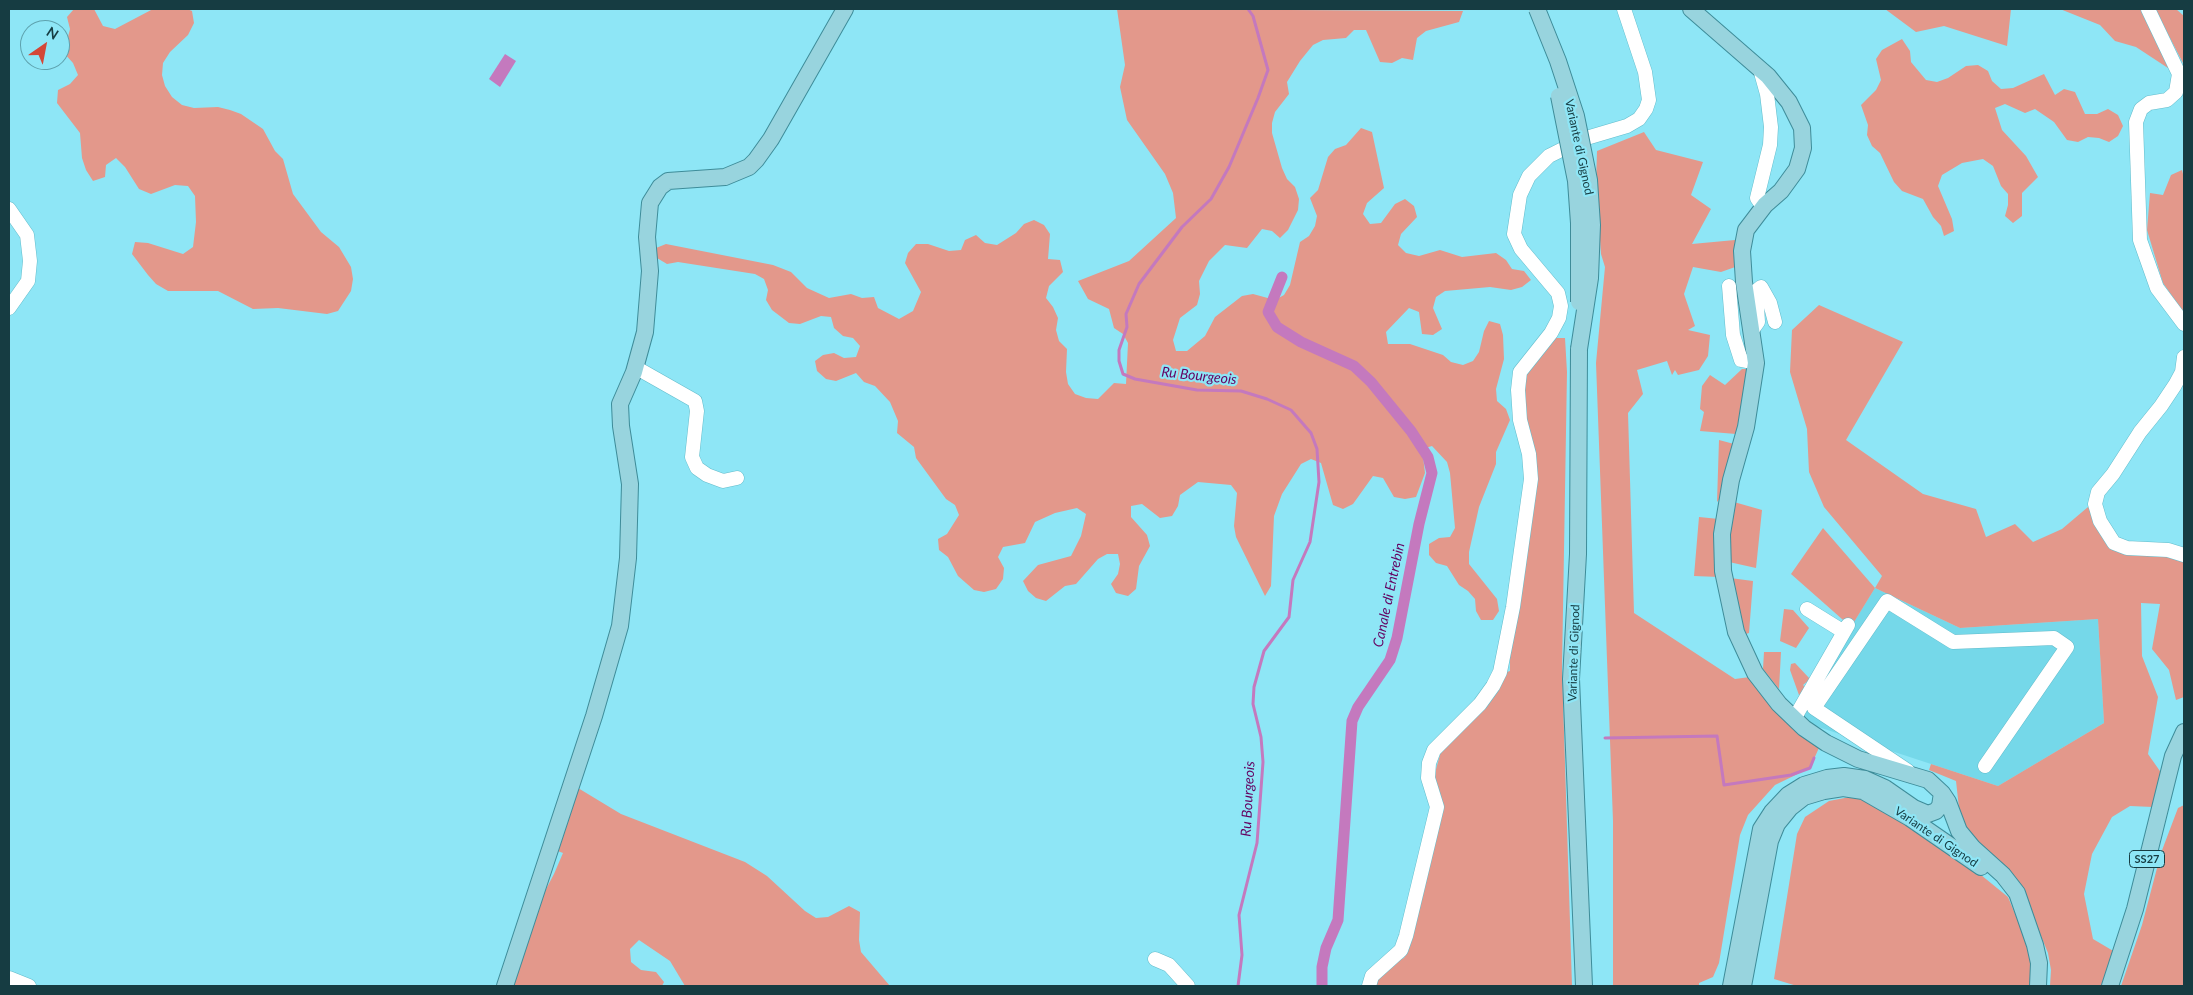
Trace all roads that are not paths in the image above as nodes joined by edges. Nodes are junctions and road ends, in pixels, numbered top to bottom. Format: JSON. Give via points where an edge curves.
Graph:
{"nodes":[{"id":1,"x":845,"y":9,"type":"edge"},
{"id":2,"x":1535,"y":9,"type":"edge"},
{"id":3,"x":1624,"y":9,"type":"edge"},
{"id":4,"x":1691,"y":9,"type":"edge"},
{"id":5,"x":2148,"y":9,"type":"edge"},
{"id":6,"x":1760,"y":69,"type":"junction"},
{"id":7,"x":1763,"y":207,"type":"junction"},
{"id":8,"x":9,"y":208,"type":"edge"},
{"id":9,"x":1729,"y":286,"type":"dead end"},
{"id":10,"x":9,"y":308,"type":"edge"},
{"id":11,"x":1775,"y":322,"type":"dead end"},
{"id":12,"x":2184,"y":324,"type":"edge"},
{"id":13,"x":1753,"y":329,"type":"junction"},
{"id":14,"x":2184,"y":357,"type":"edge"},
{"id":15,"x":1756,"y":364,"type":"junction"},
{"id":16,"x":635,"y":367,"type":"junction"},
{"id":17,"x":737,"y":478,"type":"dead end"},
{"id":18,"x":2184,"y":555,"type":"edge"},
{"id":19,"x":1807,"y":609,"type":"dead end"},
{"id":20,"x":1794,"y":718,"type":"junction"},
{"id":21,"x":2184,"y":732,"type":"edge"},
{"id":22,"x":1985,"y":766,"type":"dead end"},
{"id":23,"x":1917,"y":777,"type":"junction"},
{"id":24,"x":1942,"y":793,"type":"junction"},
{"id":25,"x":1914,"y":808,"type":"junction"},
{"id":26,"x":1945,"y":829,"type":"junction"},
{"id":27,"x":1973,"y":848,"type":"junction"},
{"id":28,"x":1984,"y":869,"type":"junction"},
{"id":29,"x":2022,"y":907,"type":"junction"},
{"id":30,"x":1155,"y":959,"type":"dead end"},
{"id":31,"x":9,"y":978,"type":"edge"},
{"id":32,"x":29,"y":986,"type":"edge"},
{"id":33,"x":505,"y":986,"type":"edge"},
{"id":34,"x":1188,"y":986,"type":"edge"},
{"id":35,"x":1369,"y":986,"type":"edge"},
{"id":36,"x":1584,"y":986,"type":"edge"},
{"id":37,"x":1731,"y":986,"type":"edge"},
{"id":38,"x":1743,"y":986,"type":"edge"},
{"id":39,"x":2038,"y":986,"type":"edge"},
{"id":40,"x":2110,"y":986,"type":"edge"}],
"edges":[{"from":1,"to":16,"type":"main road","via":[[771,139],[749,167],[725,177],[668,181],[654,195],[650,203],[647,237],[650,271],[645,332]]},
{"from":2,"to":36,"type":"main road","name":"Variante di Gignod","bridge":true,"via":[[1558,61],[1576,116],[1589,180],[1592,225],[1590,278],[1579,349],[1578,554],[1571,680]]},
{"from":3,"to":35,"type":"street","via":[[1645,72],[1649,100],[1646,109],[1639,119],[1627,126],[1583,139],[1549,156],[1529,176],[1520,195],[1514,234],[1521,249],[1558,293],[1561,306],[1551,333],[1520,372],[1520,413],[1531,479],[1512,614],[1500,672],[1493,686],[1480,704],[1434,750],[1429,763],[1428,778],[1437,807],[1406,936],[1401,950],[1372,976]]},
{"from":4,"to":6,"type":"main road"},
{"from":5,"to":12,"type":"street","via":[[2179,74],[2176,92],[2168,100],[2141,109],[2136,122],[2140,240],[2157,288]]},
{"from":6,"to":7,"type":"street","via":[[1771,127],[1757,198]]},
{"from":6,"to":7,"type":"main road","via":[[1788,102],[1802,128],[1803,148],[1797,169],[1781,191]]},
{"from":7,"to":13,"type":"main road","via":[[1746,230],[1742,251]]},
{"from":8,"to":10,"type":"street","via":[[27,235],[30,261],[28,281]]},
{"from":9,"to":15,"type":"street","via":[[1733,335],[1741,360]]},
{"from":11,"to":13,"type":"street","via":[[1766,293],[1761,288],[1756,291],[1758,322]]},
{"from":13,"to":15,"type":"main road"},
{"from":14,"to":18,"type":"street","via":[[2182,372],[2098,492],[2095,504],[2100,521],[2114,543],[2127,548],[2168,550]]},
{"from":15,"to":20,"type":"main road","via":[[1746,427],[1731,480],[1722,534],[1723,571],[1736,632],[1752,665],[1779,704]]},
{"from":16,"to":17,"type":"street","via":[[695,401],[697,411],[692,457],[697,468],[723,480]]},
{"from":16,"to":33,"type":"main road","via":[[620,404],[630,484],[628,558],[620,626],[594,716]]},
{"from":19,"to":20,"type":"street","via":[[1846,629]]},
{"from":20,"to":23,"type":"main road","via":[[1826,743],[1858,759]]},
{"from":21,"to":40,"type":"main road","number":"SS27","via":[[2173,756],[2136,909]]},
{"from":22,"to":23,"type":"street","via":[[2067,647],[2054,638],[1953,642],[1887,601],[1814,708]]},
{"from":23,"to":24,"type":"main road","via":[[1928,780]]},
{"from":24,"to":25,"type":"main road","via":[[1936,811],[1928,814]]},
{"from":24,"to":26,"type":"main road"},
{"from":24,"to":27,"type":"main road","via":[[1959,831]]},
{"from":25,"to":26,"type":"main road","name":"Variante di Gignod"},
{"from":25,"to":37,"type":"main road","name":"Variante di Gignod","via":[[1885,788],[1865,779],[1844,776],[1804,785],[1788,795],[1761,829]]},
{"from":26,"to":27,"type":"main road","name":"Variante di Gignod"},
{"from":26,"to":28,"type":"main road","via":[[1947,836],[1972,853]]},
{"from":27,"to":29,"type":"main road","via":[[2003,876],[2017,893]]},
{"from":28,"to":29,"type":"main road","name":"Variante di Gignod"},
{"from":28,"to":38,"type":"main road","name":"Variante di Gignod","via":[[1910,818],[1863,791],[1844,788],[1804,797],[1777,824],[1770,840]]},
{"from":29,"to":39,"type":"main road","via":[[2032,930],[2037,954]]},
{"from":30,"to":34,"type":"street","via":[[1169,965]]},
{"from":31,"to":32,"type":"street"}]}
